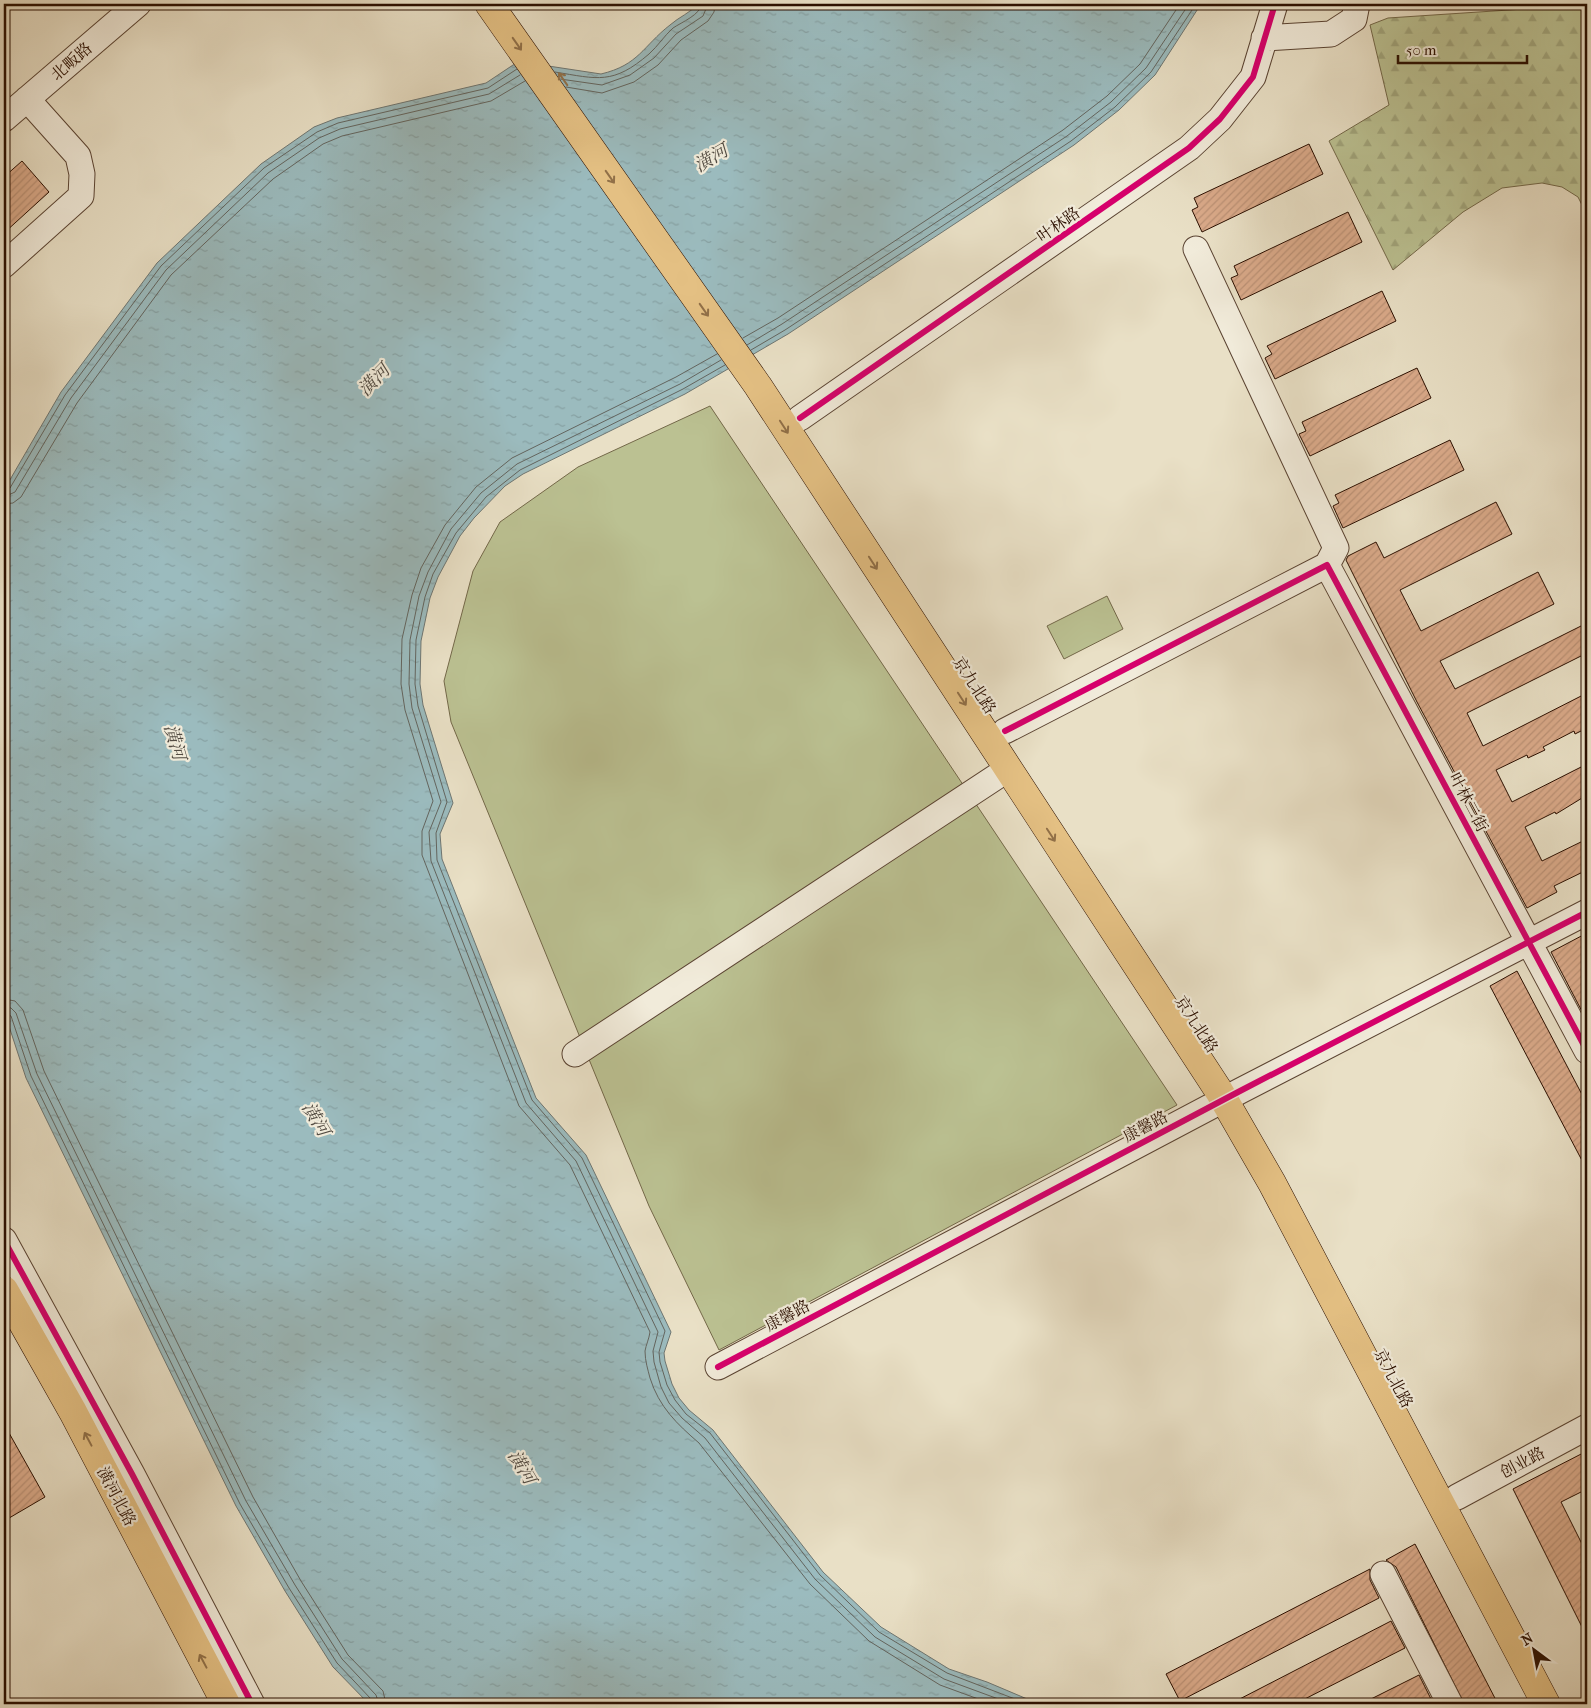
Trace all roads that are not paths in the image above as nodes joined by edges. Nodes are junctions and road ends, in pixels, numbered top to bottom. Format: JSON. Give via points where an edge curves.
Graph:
{"nodes":[{"id":1,"x":138,"y":4,"type":"edge"},
{"id":2,"x":489,"y":4,"type":"edge"},
{"id":3,"x":511,"y":4,"type":"edge"},
{"id":4,"x":1274,"y":4,"type":"edge"},
{"id":5,"x":1357,"y":4,"type":"edge"},
{"id":6,"x":1264,"y":38,"type":"junction"},
{"id":7,"x":27,"y":98,"type":"junction"},
{"id":8,"x":4,"y":119,"type":"edge"},
{"id":9,"x":1196,"y":249,"type":"dead end"},
{"id":10,"x":4,"y":264,"type":"edge"},
{"id":11,"x":765,"y":381,"type":"junction"},
{"id":12,"x":800,"y":418,"type":"junction"},
{"id":13,"x":1327,"y":566,"type":"junction"},
{"id":14,"x":1005,"y":731,"type":"junction"},
{"id":15,"x":1008,"y":770,"type":"junction"},
{"id":16,"x":1587,"y":912,"type":"edge"},
{"id":17,"x":1529,"y":942,"type":"junction"},
{"id":18,"x":1587,"y":1051,"type":"edge"},
{"id":19,"x":575,"y":1054,"type":"dead end"},
{"id":20,"x":1232,"y":1095,"type":"junction"},
{"id":21,"x":4,"y":1240,"type":"edge"},
{"id":22,"x":4,"y":1290,"type":"edge"},
{"id":23,"x":4,"y":1326,"type":"edge"},
{"id":24,"x":718,"y":1367,"type":"dead end"},
{"id":25,"x":1587,"y":1427,"type":"edge"},
{"id":26,"x":1457,"y":1497,"type":"junction"},
{"id":27,"x":1383,"y":1574,"type":"dead end"},
{"id":28,"x":205,"y":1704,"type":"edge"},
{"id":29,"x":226,"y":1704,"type":"edge"},
{"id":30,"x":252,"y":1704,"type":"edge"},
{"id":31,"x":1450,"y":1704,"type":"edge"},
{"id":32,"x":1546,"y":1704,"type":"edge"},
{"id":33,"x":1567,"y":1704,"type":"edge"}],
"edges":[{"from":1,"to":7,"type":"street","name":"北畈路"},
{"from":2,"to":11,"type":"main road","one_way":true},
{"from":11,"to":3,"type":"main road","one_way":true},
{"from":4,"to":6,"type":"street","name":"叶林路"},
{"from":5,"to":6,"type":"street","via":[[1354,19],[1331,34]]},
{"from":6,"to":12,"type":"street","name":"叶林路","via":[[1253,76],[1220,119],[1189,148]]},
{"from":7,"to":8,"type":"street","name":"北畈路"},
{"from":7,"to":10,"type":"street","via":[[78,156],[82,191],[81,196]]},
{"from":9,"to":13,"type":"street","via":[[1336,548]]},
{"from":11,"to":12,"type":"main road","name":"京九北路"},
{"from":11,"to":15,"type":"main road","name":"京九北路","one_way":true},
{"from":12,"to":14,"type":"main road","name":"京九北路"},
{"from":13,"to":14,"type":"street"},
{"from":13,"to":17,"type":"street","name":"叶林二街"},
{"from":14,"to":20,"type":"main road","name":"京九北路"},
{"from":15,"to":19,"type":"street"},
{"from":15,"to":20,"type":"main road","name":"京九北路","one_way":true},
{"from":16,"to":17,"type":"street","name":"康馨路"},
{"from":17,"to":18,"type":"street","name":"叶林二街"},
{"from":17,"to":20,"type":"street","name":"康馨路"},
{"from":20,"to":24,"type":"street","name":"康馨路"},
{"from":20,"to":26,"type":"main road","name":"京九北路","via":[[1288,1174]]},
{"from":20,"to":32,"type":"main road","name":"京九北路","via":[[1285,1206]]},
{"from":21,"to":30,"type":"street","via":[[132,1474]]},
{"from":29,"to":22,"type":"main road","name":"潢河北路","one_way":true,"via":[[73,1412]]},
{"from":23,"to":28,"type":"main road","name":"潢河北路","via":[[58,1420]]},
{"from":25,"to":26,"type":"street","name":"创业路"},
{"from":26,"to":33,"type":"main road","name":"京九北路"},
{"from":27,"to":31,"type":"street"}]}
